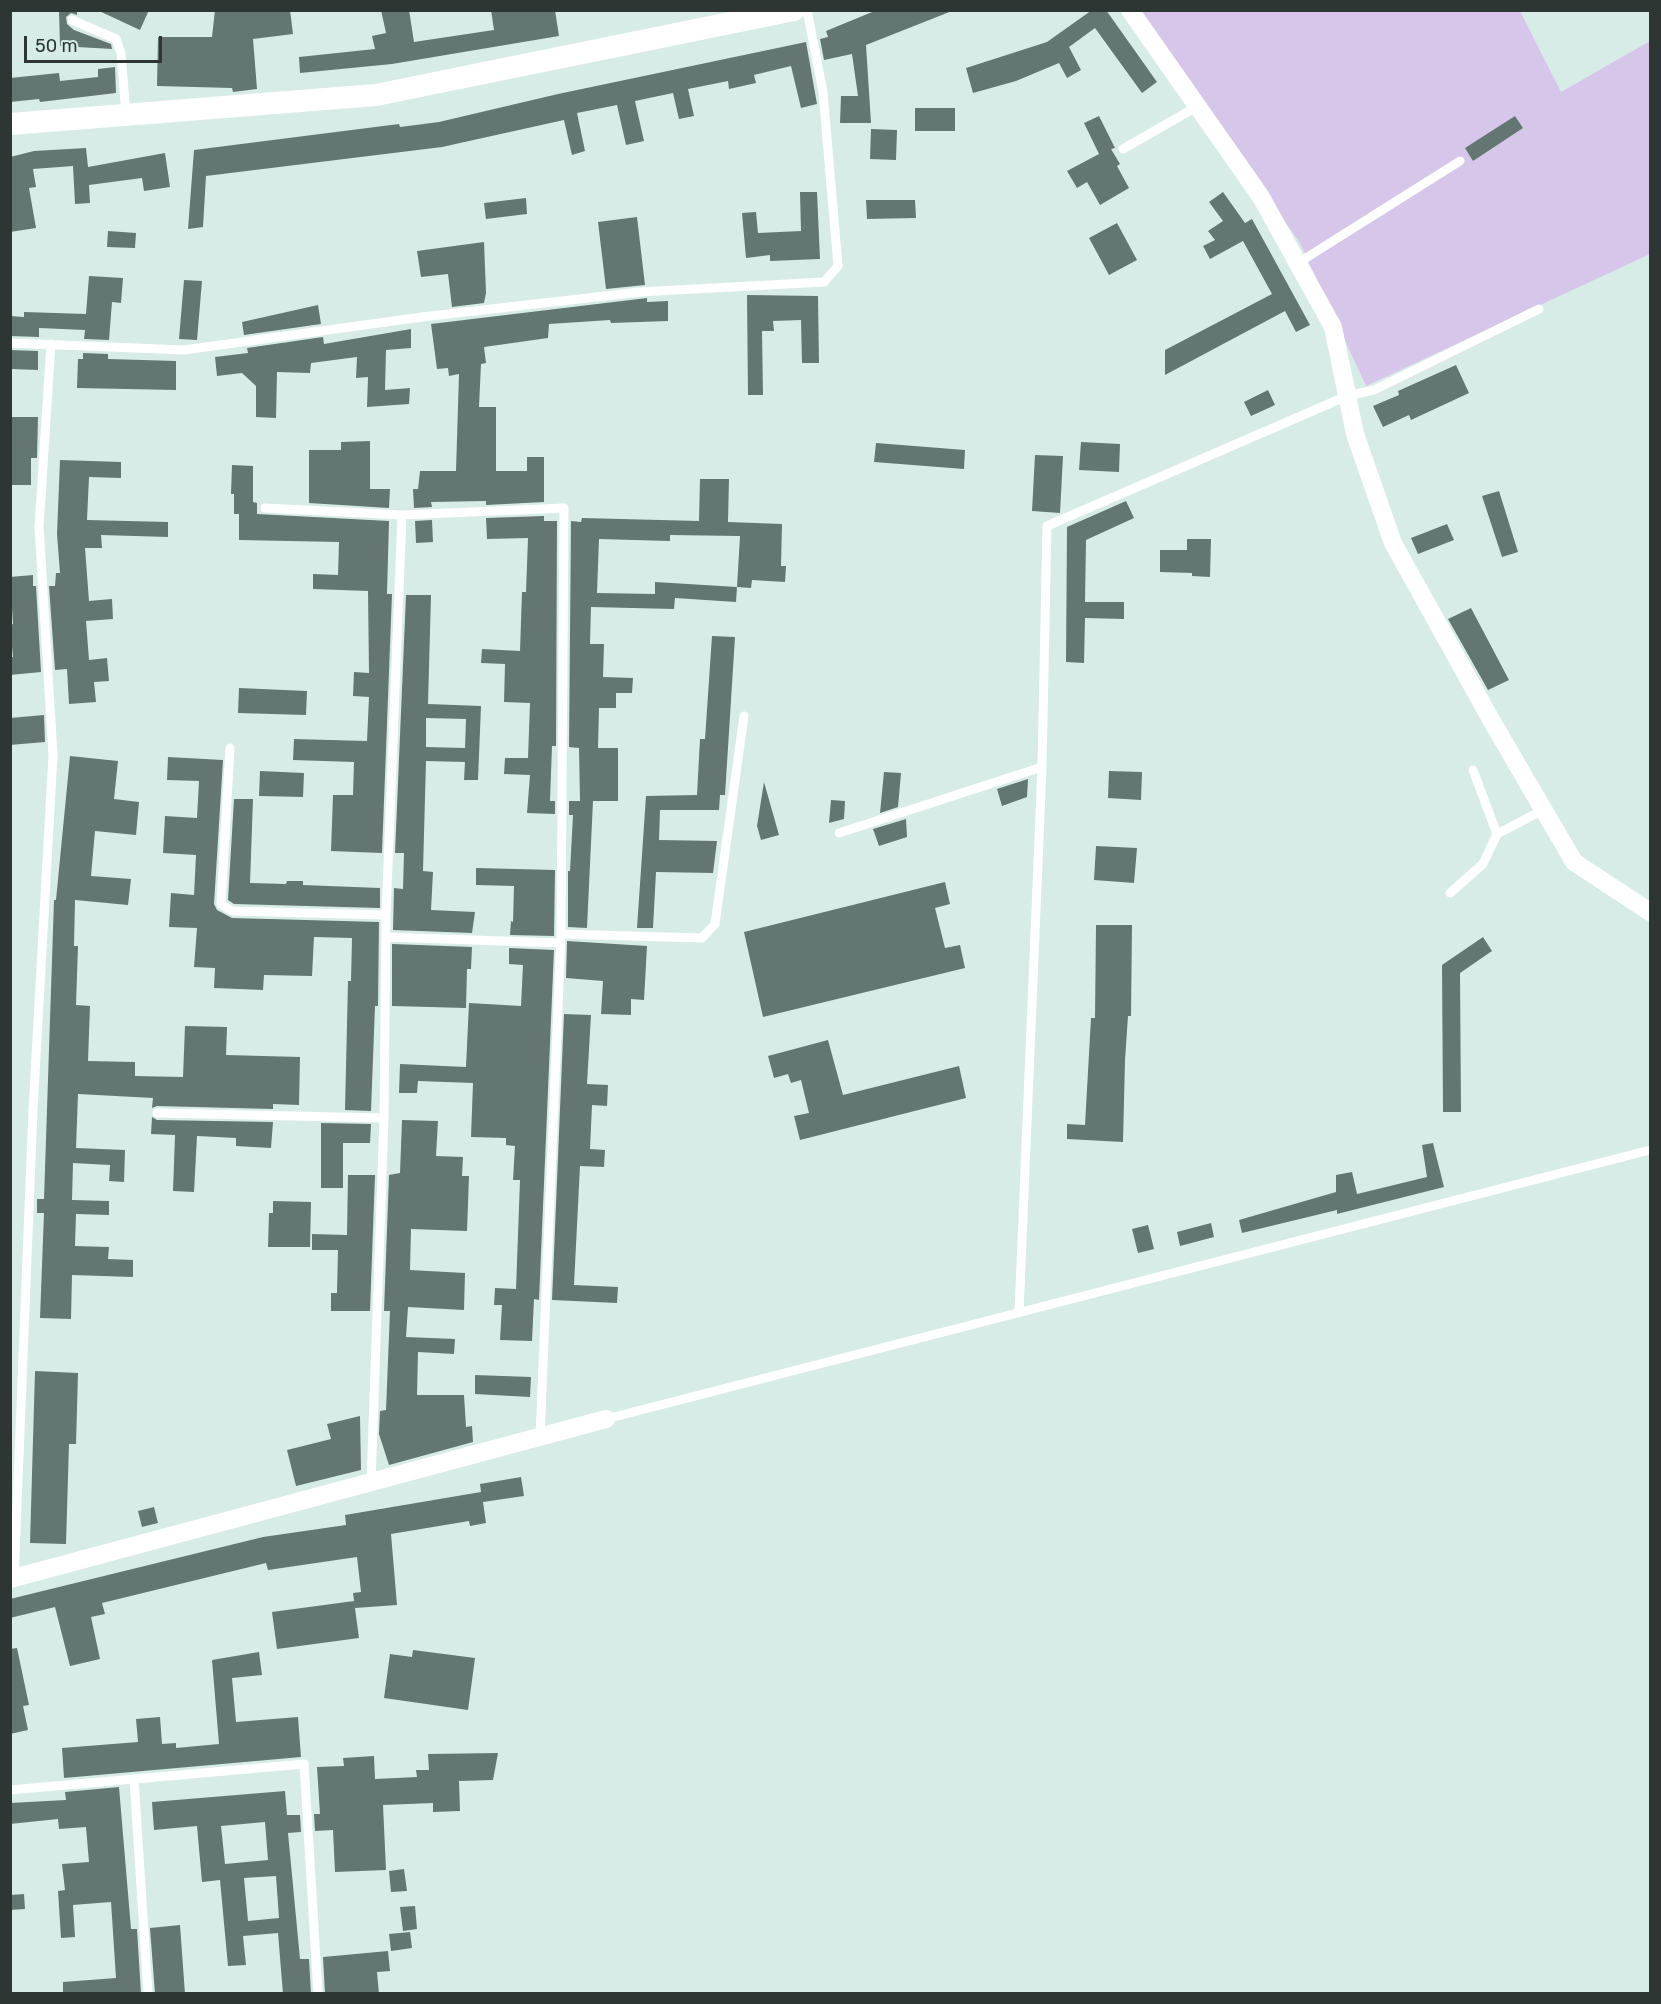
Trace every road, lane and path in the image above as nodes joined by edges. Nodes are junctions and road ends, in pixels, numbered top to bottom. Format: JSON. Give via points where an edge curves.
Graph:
{"nodes":[{"id":1,"x":794,"y":10,"type":"edge"},
{"id":2,"x":807,"y":10,"type":"edge"},
{"id":3,"x":1130,"y":10,"type":"edge"},
{"id":4,"x":72,"y":20,"type":"dead end"},
{"id":5,"x":1198,"y":106,"type":"junction"},
{"id":6,"x":126,"y":115,"type":"junction"},
{"id":7,"x":10,"y":124,"type":"edge"},
{"id":8,"x":1123,"y":149,"type":"dead end"},
{"id":9,"x":1460,"y":162,"type":"dead end"},
{"id":10,"x":1298,"y":263,"type":"junction"},
{"id":11,"x":1539,"y":309,"type":"dead end"},
{"id":12,"x":10,"y":343,"type":"edge"},
{"id":13,"x":51,"y":344,"type":"junction"},
{"id":14,"x":1347,"y":396,"type":"junction"},
{"id":15,"x":265,"y":508,"type":"dead end"},
{"id":16,"x":402,"y":515,"type":"junction"},
{"id":17,"x":744,"y":716,"type":"dead end"},
{"id":18,"x":230,"y":748,"type":"dead end"},
{"id":19,"x":1042,"y":767,"type":"junction"},
{"id":20,"x":1473,"y":770,"type":"dead end"},
{"id":21,"x":1543,"y":810,"type":"junction"},
{"id":22,"x":839,"y":833,"type":"dead end"},
{"id":23,"x":1497,"y":834,"type":"junction"},
{"id":24,"x":1450,"y":893,"type":"dead end"},
{"id":25,"x":1650,"y":912,"type":"edge"},
{"id":26,"x":386,"y":915,"type":"junction"},
{"id":27,"x":386,"y":937,"type":"junction"},
{"id":28,"x":561,"y":938,"type":"junction"},
{"id":29,"x":157,"y":1113,"type":"dead end"},
{"id":30,"x":384,"y":1118,"type":"junction"},
{"id":31,"x":1650,"y":1149,"type":"edge"},
{"id":32,"x":1018,"y":1312,"type":"junction"},
{"id":33,"x":606,"y":1419,"type":"joint"},
{"id":34,"x":540,"y":1437,"type":"junction"},
{"id":35,"x":370,"y":1483,"type":"junction"},
{"id":36,"x":12,"y":1579,"type":"edge"},
{"id":37,"x":134,"y":1779,"type":"junction"},
{"id":38,"x":10,"y":1790,"type":"edge"},
{"id":39,"x":148,"y":1994,"type":"edge"},
{"id":40,"x":318,"y":1994,"type":"edge"}],
"edges":[{"from":1,"to":6,"type":"street","via":[[376,95]]},
{"from":2,"to":13,"type":"lane","via":[[823,92],[838,266],[824,282],[640,292],[184,350]]},
{"from":3,"to":5,"type":"street"},
{"from":4,"to":6,"type":"lane","via":[[116,39],[121,53]]},
{"from":5,"to":8,"type":"lane"},
{"from":5,"to":10,"type":"street","via":[[1261,197]]},
{"from":6,"to":7,"type":"street"},
{"from":9,"to":10,"type":"lane"},
{"from":10,"to":14,"type":"street","via":[[1333,327]]},
{"from":11,"to":14,"type":"lane","via":[[1374,390]]},
{"from":12,"to":13,"type":"lane"},
{"from":13,"to":36,"type":"lane","via":[[39,527],[53,755]]},
{"from":14,"to":19,"type":"lane","via":[[1047,526]]},
{"from":14,"to":21,"type":"street","via":[[1355,434],[1392,543]]},
{"from":15,"to":16,"type":"lane"},
{"from":16,"to":26,"type":"lane"},
{"from":16,"to":28,"type":"lane","via":[[564,508]]},
{"from":17,"to":28,"type":"lane","via":[[715,924],[702,938]]},
{"from":18,"to":26,"type":"lane","via":[[221,904],[232,911]]},
{"from":19,"to":22,"type":"lane"},
{"from":19,"to":32,"type":"lane"},
{"from":20,"to":23,"type":"lane"},
{"from":21,"to":23,"type":"lane"},
{"from":21,"to":25,"type":"street","via":[[1574,862]]},
{"from":23,"to":24,"type":"lane","via":[[1484,864]]},
{"from":26,"to":27,"type":"lane"},
{"from":27,"to":28,"type":"lane"},
{"from":27,"to":30,"type":"lane"},
{"from":28,"to":34,"type":"lane"},
{"from":29,"to":30,"type":"lane"},
{"from":30,"to":35,"type":"lane"},
{"from":31,"to":32,"type":"lane"},
{"from":32,"to":33,"type":"lane"},
{"from":33,"to":34,"type":"street"},
{"from":34,"to":35,"type":"street"},
{"from":35,"to":36,"type":"street"},
{"from":37,"to":38,"type":"lane"},
{"from":37,"to":39,"type":"lane"},
{"from":37,"to":40,"type":"lane","via":[[304,1764]]}]}
